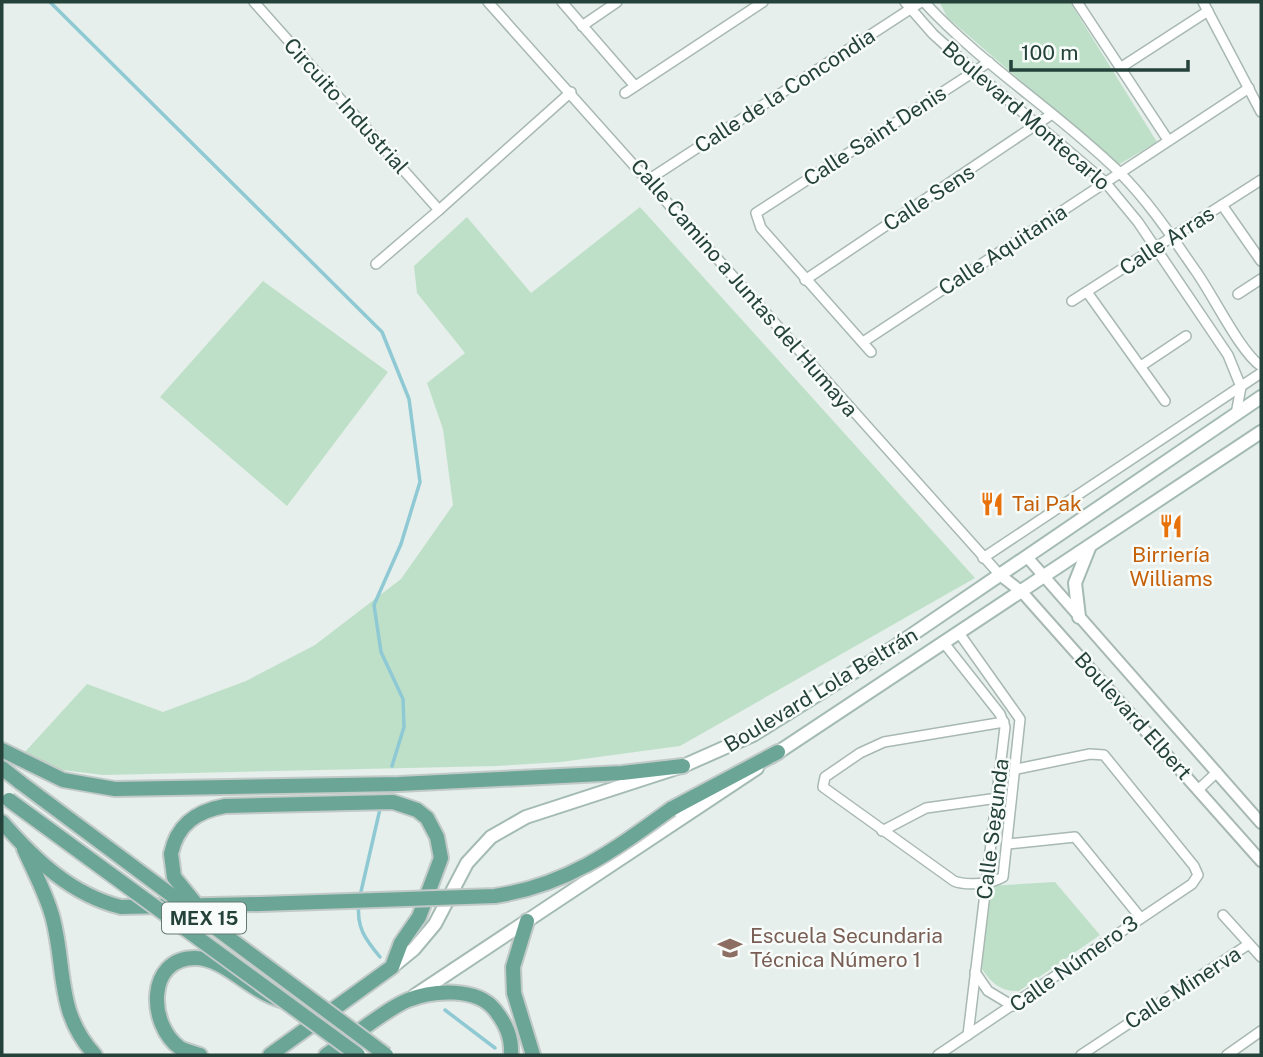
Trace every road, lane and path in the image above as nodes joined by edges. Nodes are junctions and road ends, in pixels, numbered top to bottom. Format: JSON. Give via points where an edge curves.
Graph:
{"nodes":[{"id":1,"x":254,"y":2,"type":"edge"},
{"id":2,"x":488,"y":2,"type":"edge"},
{"id":3,"x":562,"y":2,"type":"edge"},
{"id":4,"x":617,"y":2,"type":"edge"},
{"id":5,"x":764,"y":2,"type":"edge"},
{"id":6,"x":923,"y":2,"type":"edge"},
{"id":7,"x":1077,"y":2,"type":"edge"},
{"id":8,"x":1203,"y":2,"type":"edge"},
{"id":9,"x":907,"y":6,"type":"edge"},
{"id":10,"x":1208,"y":11,"type":"junction"},
{"id":11,"x":582,"y":26,"type":"junction"},
{"id":12,"x":989,"y":62,"type":"junction"},
{"id":13,"x":1120,"y":68,"type":"junction"},
{"id":14,"x":975,"y":72,"type":"junction"},
{"id":15,"x":635,"y":86,"type":"junction"},
{"id":16,"x":1249,"y":88,"type":"junction"},
{"id":17,"x":571,"y":92,"type":"junction"},
{"id":18,"x":625,"y":93,"type":"dead end"},
{"id":19,"x":1261,"y":112,"type":"edge"},
{"id":20,"x":1052,"y":114,"type":"junction"},
{"id":21,"x":1039,"y":125,"type":"junction"},
{"id":22,"x":1168,"y":140,"type":"junction"},
{"id":23,"x":1119,"y":172,"type":"junction"},
{"id":24,"x":648,"y":180,"type":"junction"},
{"id":25,"x":1261,"y":180,"type":"edge"},
{"id":26,"x":1105,"y":183,"type":"junction"},
{"id":27,"x":1222,"y":205,"type":"junction"},
{"id":28,"x":439,"y":209,"type":"junction"},
{"id":29,"x":1172,"y":238,"type":"junction"},
{"id":30,"x":1157,"y":248,"type":"junction"},
{"id":31,"x":1261,"y":261,"type":"edge"},
{"id":32,"x":376,"y":264,"type":"dead end"},
{"id":33,"x":1261,"y":279,"type":"edge"},
{"id":34,"x":805,"y":280,"type":"junction"},
{"id":35,"x":1087,"y":292,"type":"junction"},
{"id":36,"x":1238,"y":294,"type":"dead end"},
{"id":37,"x":1072,"y":301,"type":"dead end"},
{"id":38,"x":1234,"y":329,"type":"junction"},
{"id":39,"x":1186,"y":336,"type":"dead end"},
{"id":40,"x":863,"y":342,"type":"junction"},
{"id":41,"x":1220,"y":342,"type":"junction"},
{"id":42,"x":870,"y":352,"type":"dead end"},
{"id":43,"x":1141,"y":366,"type":"junction"},
{"id":44,"x":1261,"y":366,"type":"edge"},
{"id":45,"x":1261,"y":373,"type":"edge"},
{"id":46,"x":1241,"y":387,"type":"junction"},
{"id":47,"x":1261,"y":397,"type":"edge"},
{"id":48,"x":1165,"y":401,"type":"dead end"},
{"id":49,"x":1236,"y":414,"type":"junction"},
{"id":50,"x":1261,"y":432,"type":"edge"},
{"id":51,"x":1089,"y":547,"type":"junction"},
{"id":52,"x":1027,"y":557,"type":"junction"},
{"id":53,"x":984,"y":558,"type":"junction"},
{"id":54,"x":1000,"y":575,"type":"junction"},
{"id":55,"x":1045,"y":577,"type":"junction"},
{"id":56,"x":1022,"y":592,"type":"junction"},
{"id":57,"x":1079,"y":617,"type":"junction"},
{"id":58,"x":959,"y":633,"type":"junction"},
{"id":59,"x":944,"y":643,"type":"junction"},
{"id":60,"x":1004,"y":722,"type":"junction"},
{"id":61,"x":2,"y":750,"type":"edge"},
{"id":62,"x":778,"y":752,"type":"junction"},
{"id":63,"x":683,"y":766,"type":"junction"},
{"id":64,"x":2,"y":768,"type":"edge"},
{"id":65,"x":1017,"y":769,"type":"junction"},
{"id":66,"x":1217,"y":772,"type":"junction"},
{"id":67,"x":1199,"y":789,"type":"junction"},
{"id":68,"x":6,"y":797,"type":"edge"},
{"id":69,"x":998,"y":798,"type":"junction"},
{"id":70,"x":2,"y":822,"type":"edge"},
{"id":71,"x":1261,"y":823,"type":"edge"},
{"id":72,"x":882,"y":831,"type":"junction"},
{"id":73,"x":1008,"y":844,"type":"junction"},
{"id":74,"x":22,"y":845,"type":"junction"},
{"id":75,"x":1261,"y":861,"type":"edge"},
{"id":76,"x":987,"y":881,"type":"junction"},
{"id":77,"x":1223,"y":915,"type":"dead end"},
{"id":78,"x":1140,"y":917,"type":"junction"},
{"id":79,"x":527,"y":921,"type":"junction"},
{"id":80,"x":222,"y":932,"type":"junction"},
{"id":81,"x":1249,"y":944,"type":"junction"},
{"id":82,"x":1261,"y":957,"type":"edge"},
{"id":83,"x":391,"y":967,"type":"junction"},
{"id":84,"x":975,"y":972,"type":"junction"},
{"id":85,"x":282,"y":1000,"type":"junction"},
{"id":86,"x":408,"y":1000,"type":"junction"},
{"id":87,"x":1013,"y":1006,"type":"junction"},
{"id":88,"x":1261,"y":1031,"type":"edge"},
{"id":89,"x":968,"y":1035,"type":"junction"},
{"id":90,"x":511,"y":1050,"type":"edge"},
{"id":91,"x":1232,"y":1054,"type":"edge"},
{"id":92,"x":95,"y":1055,"type":"edge"},
{"id":93,"x":201,"y":1055,"type":"edge"},
{"id":94,"x":270,"y":1055,"type":"edge"},
{"id":95,"x":326,"y":1055,"type":"edge"},
{"id":96,"x":358,"y":1055,"type":"edge"},
{"id":97,"x":386,"y":1055,"type":"edge"},
{"id":98,"x":533,"y":1055,"type":"edge"},
{"id":99,"x":938,"y":1055,"type":"edge"},
{"id":100,"x":1081,"y":1055,"type":"edge"}],
"edges":[{"from":1,"to":28,"type":"street","name":"Circuito Industrial"},
{"from":2,"to":17,"type":"street","name":"Calle Camino a Juntas del Humaya"},
{"from":3,"to":11,"type":"street"},
{"from":4,"to":11,"type":"street"},
{"from":5,"to":15,"type":"street"},
{"from":6,"to":9,"type":"street","name":"Calle de la Concondia"},
{"from":6,"to":12,"type":"street","name":"Boulevard Montecarlo"},
{"from":7,"to":13,"type":"street"},
{"from":8,"to":10,"type":"street"},
{"from":9,"to":14,"type":"street","name":"Boulevard Montecarlo"},
{"from":9,"to":24,"type":"street","name":"Calle de la Concondia"},
{"from":10,"to":13,"type":"street"},
{"from":10,"to":16,"type":"street"},
{"from":11,"to":15,"type":"street"},
{"from":12,"to":14,"type":"street","name":"Calle Saint Denis"},
{"from":12,"to":20,"type":"street","name":"Boulevard Montecarlo"},
{"from":13,"to":22,"type":"street"},
{"from":14,"to":21,"type":"street","name":"Boulevard Montecarlo"},
{"from":14,"to":34,"type":"street","name":"Calle Saint Denis","via":[[756,213],[757,222]]},
{"from":15,"to":18,"type":"street"},
{"from":16,"to":19,"type":"street"},
{"from":16,"to":22,"type":"street","name":"Calle Aquitania"},
{"from":17,"to":24,"type":"street","name":"Calle Camino a Juntas del Humaya"},
{"from":17,"to":28,"type":"street"},
{"from":20,"to":21,"type":"street","name":"Calle Sens"},
{"from":20,"to":23,"type":"street","name":"Boulevard Montecarlo"},
{"from":21,"to":26,"type":"street","name":"Boulevard Montecarlo"},
{"from":21,"to":34,"type":"street","name":"Calle Sens"},
{"from":22,"to":23,"type":"street","name":"Calle Aquitania"},
{"from":23,"to":26,"type":"street","name":"Calle Aquitania"},
{"from":23,"to":29,"type":"street","name":"Boulevard Montecarlo"},
{"from":24,"to":53,"type":"street","name":"Calle Camino a Juntas del Humaya"},
{"from":25,"to":27,"type":"street","name":"Calle Arras"},
{"from":26,"to":30,"type":"street","name":"Boulevard Montecarlo"},
{"from":26,"to":40,"type":"street","name":"Calle Aquitania"},
{"from":27,"to":29,"type":"street","name":"Calle Arras"},
{"from":27,"to":31,"type":"street"},
{"from":28,"to":32,"type":"street"},
{"from":29,"to":30,"type":"street","name":"Calle Arras"},
{"from":29,"to":38,"type":"street","name":"Boulevard Montecarlo"},
{"from":30,"to":35,"type":"street","name":"Calle Arras"},
{"from":30,"to":41,"type":"street","name":"Boulevard Montecarlo"},
{"from":33,"to":36,"type":"street"},
{"from":34,"to":40,"type":"street"},
{"from":35,"to":37,"type":"street","name":"Calle Arras"},
{"from":35,"to":43,"type":"street"},
{"from":38,"to":41,"type":"street"},
{"from":38,"to":44,"type":"street","name":"Boulevard Montecarlo"},
{"from":39,"to":43,"type":"street"},
{"from":40,"to":42,"type":"street"},
{"from":41,"to":46,"type":"street","name":"Boulevard Montecarlo"},
{"from":43,"to":48,"type":"street"},
{"from":45,"to":46,"type":"street"},
{"from":46,"to":49,"type":"street"},
{"from":46,"to":53,"type":"street"},
{"from":47,"to":49,"type":"main road","name":"Boulevard Lola Beltrán"},
{"from":49,"to":52,"type":"main road","name":"Boulevard Lola Beltrán"},
{"from":50,"to":51,"type":"main road","name":"Boulevard Lola Beltrán"},
{"from":51,"to":55,"type":"main road","name":"Boulevard Lola Beltrán"},
{"from":51,"to":57,"type":"main road","via":[[1075,583]]},
{"from":52,"to":54,"type":"main road","name":"Boulevard Lola Beltrán"},
{"from":52,"to":55,"type":"street","name":"Boulevard Elbert"},
{"from":53,"to":54,"type":"street","name":"Calle Camino a Juntas del Humaya"},
{"from":54,"to":56,"type":"street","name":"Boulevard Elbert"},
{"from":54,"to":63,"type":"main road","name":"Boulevard Lola Beltrán","via":[[753,735]]},
{"from":55,"to":56,"type":"main road","name":"Boulevard Lola Beltrán"},
{"from":55,"to":57,"type":"street","name":"Boulevard Elbert"},
{"from":56,"to":58,"type":"main road","name":"Boulevard Lola Beltrán"},
{"from":56,"to":67,"type":"street","name":"Boulevard Elbert"},
{"from":57,"to":66,"type":"street","name":"Boulevard Elbert"},
{"from":58,"to":59,"type":"main road","name":"Boulevard Lola Beltrán"},
{"from":58,"to":65,"type":"street","name":"Calle Segunda","via":[[1018,714]]},
{"from":59,"to":60,"type":"street"},
{"from":59,"to":62,"type":"main road","name":"Boulevard Lola Beltrán"},
{"from":60,"to":69,"type":"street","name":"Calle Segunda"},
{"from":60,"to":72,"type":"street","via":[[884,742],[825,777],[822,782],[827,792]]},
{"from":61,"to":63,"type":"main road","via":[[63,780],[115,789],[412,784]]},
{"from":62,"to":74,"type":"main road","bridge":true,"via":[[671,809],[611,852],[552,884],[523,892],[412,900],[121,907],[75,891]]},
{"from":62,"to":79,"type":"main road","name":"Boulevard Lola Beltrán"},
{"from":63,"to":83,"type":"main road","name":"Boulevard Lola Beltrán","via":[[527,817],[491,837],[467,863],[435,924]]},
{"from":64,"to":80,"type":"main road","number":"MEX 15","bridge":true},
{"from":65,"to":73,"type":"street","name":"Calle Segunda"},
{"from":65,"to":78,"type":"street","name":"Calle Número 3","via":[[1104,755],[1198,875],[1192,884]]},
{"from":66,"to":67,"type":"street"},
{"from":66,"to":71,"type":"street","name":"Boulevard Elbert"},
{"from":67,"to":75,"type":"street","name":"Boulevard Elbert"},
{"from":68,"to":85,"type":"main road","number":"MEX 15","bridge":true},
{"from":69,"to":72,"type":"street","via":[[926,808]]},
{"from":69,"to":76,"type":"street","name":"Calle Segunda"},
{"from":70,"to":74,"type":"main road"},
{"from":72,"to":76,"type":"street","via":[[954,881]]},
{"from":73,"to":76,"type":"street","name":"Calle Segunda","via":[[1001,879]]},
{"from":73,"to":78,"type":"street","via":[[1075,837]]},
{"from":74,"to":92,"type":"main road","via":[[53,919],[74,1027]]},
{"from":76,"to":84,"type":"street","name":"Calle Segunda"},
{"from":77,"to":81,"type":"street"},
{"from":78,"to":87,"type":"street","name":"Calle Número 3"},
{"from":79,"to":86,"type":"main road","name":"Boulevard Lola Beltrán"},
{"from":79,"to":98,"type":"main road","via":[[513,967],[514,993]]},
{"from":80,"to":83,"type":"main road","bridge":true,"via":[[174,877],[171,854],[178,832],[192,817],[225,806],[393,802],[426,818],[437,837],[441,858],[433,886]]},
{"from":80,"to":97,"type":"main road","number":"MEX 15","bridge":true},
{"from":81,"to":82,"type":"street"},
{"from":81,"to":100,"type":"street","name":"Calle Minerva"},
{"from":83,"to":94,"type":"main road"},
{"from":84,"to":87,"type":"street","via":[[988,991]]},
{"from":84,"to":89,"type":"street","name":"Calle Segunda"},
{"from":85,"to":93,"type":"main road","via":[[261,994],[216,961],[194,958],[177,962],[166,972],[156,995],[159,1020],[182,1049]]},
{"from":85,"to":96,"type":"main road","number":"MEX 15","bridge":true},
{"from":86,"to":90,"type":"main road","via":[[442,993],[470,995],[492,1006],[506,1024]]},
{"from":86,"to":95,"type":"main road"},
{"from":87,"to":89,"type":"street","name":"Calle Número 3"},
{"from":88,"to":91,"type":"street"},
{"from":89,"to":99,"type":"street","name":"Calle Número 3"}]}
